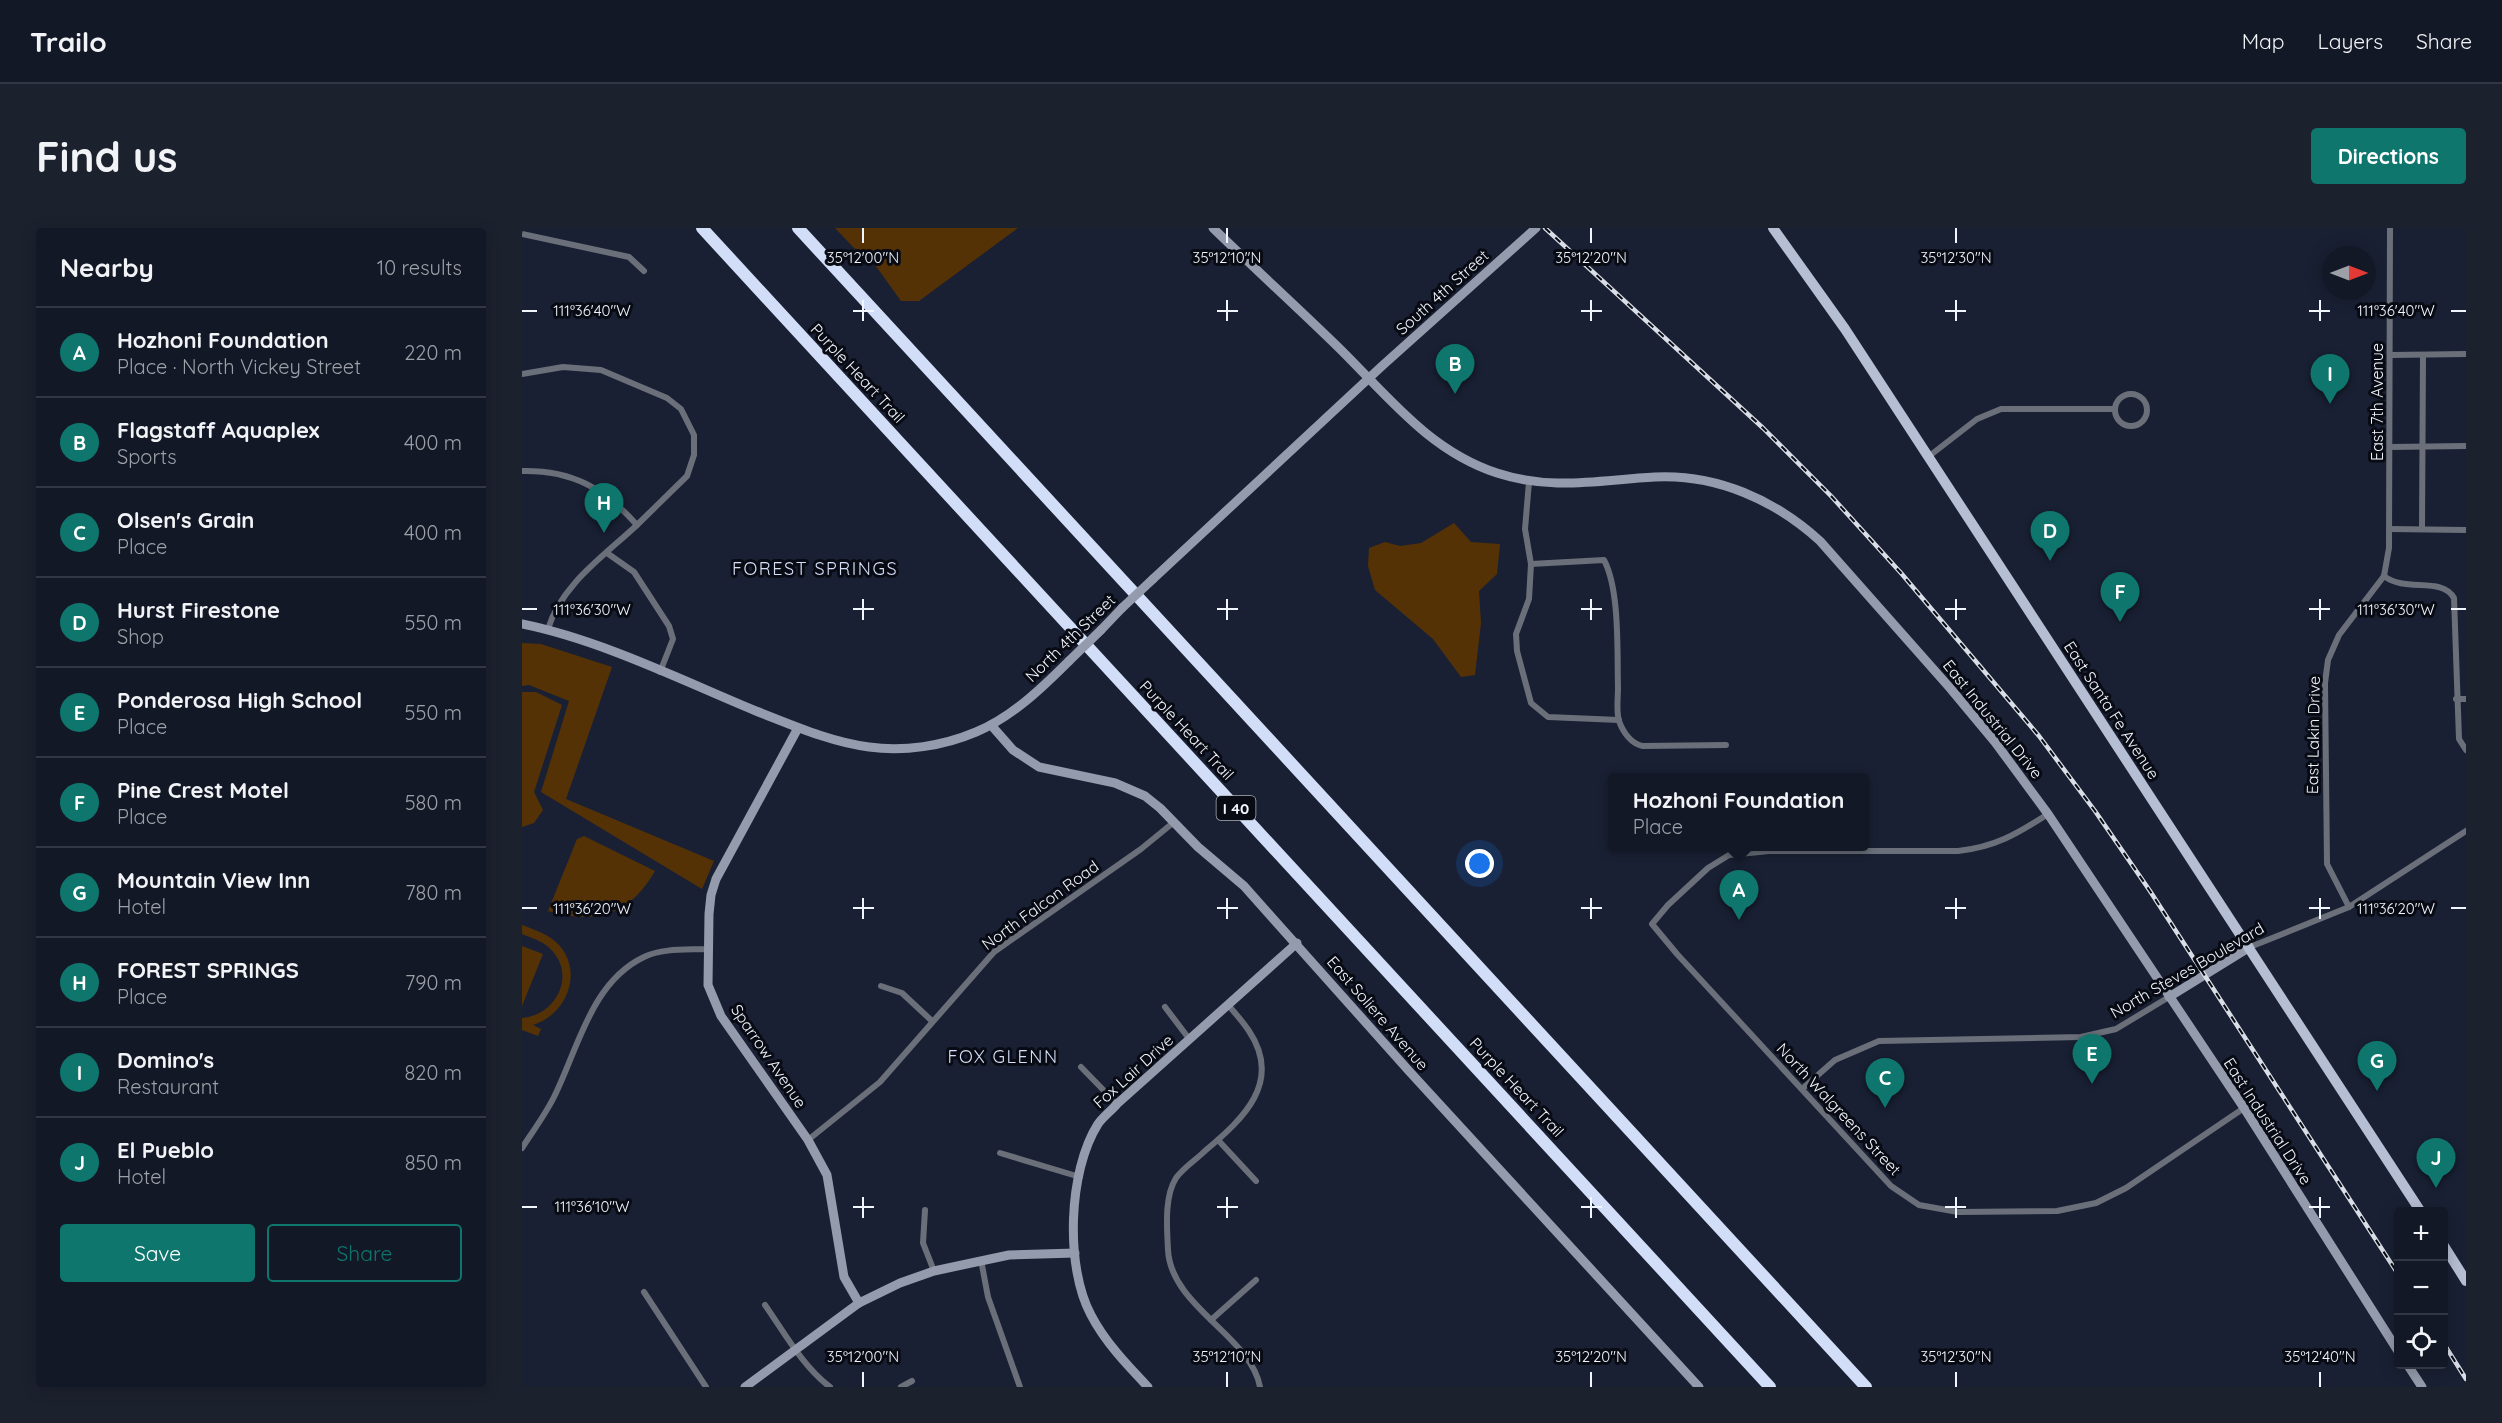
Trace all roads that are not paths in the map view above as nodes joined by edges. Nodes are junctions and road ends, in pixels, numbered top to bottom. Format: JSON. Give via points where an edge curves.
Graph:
{"nodes":[{"id":1,"x":702,"y":228,"type":"edge"},
{"id":2,"x":798,"y":228,"type":"edge"},
{"id":3,"x":1213,"y":228,"type":"edge"},
{"id":4,"x":1536,"y":228,"type":"edge"},
{"id":5,"x":1773,"y":228,"type":"edge"},
{"id":6,"x":2390,"y":228,"type":"edge"},
{"id":7,"x":522,"y":234,"type":"edge"},
{"id":8,"x":644,"y":271,"type":"dead end"},
{"id":9,"x":2466,"y":354,"type":"edge"},
{"id":10,"x":2391,"y":355,"type":"junction"},
{"id":11,"x":2423,"y":355,"type":"junction"},
{"id":12,"x":522,"y":374,"type":"edge"},
{"id":13,"x":1369,"y":378,"type":"junction"},
{"id":14,"x":2115,"y":409,"type":"junction"},
{"id":15,"x":2466,"y":446,"type":"edge"},
{"id":16,"x":2390,"y":447,"type":"junction"},
{"id":17,"x":2421,"y":447,"type":"junction"},
{"id":18,"x":1928,"y":458,"type":"junction"},
{"id":19,"x":522,"y":471,"type":"edge"},
{"id":20,"x":1529,"y":482,"type":"junction"},
{"id":21,"x":637,"y":525,"type":"junction"},
{"id":22,"x":2389,"y":529,"type":"junction"},
{"id":23,"x":2422,"y":529,"type":"junction"},
{"id":24,"x":2466,"y":530,"type":"edge"},
{"id":25,"x":607,"y":553,"type":"junction"},
{"id":26,"x":1531,"y":564,"type":"junction"},
{"id":27,"x":2384,"y":576,"type":"junction"},
{"id":28,"x":522,"y":624,"type":"edge"},
{"id":29,"x":548,"y":629,"type":"junction"},
{"id":30,"x":660,"y":672,"type":"junction"},
{"id":31,"x":2456,"y":699,"type":"junction"},
{"id":32,"x":2466,"y":699,"type":"edge"},
{"id":33,"x":1619,"y":720,"type":"junction"},
{"id":34,"x":991,"y":725,"type":"junction"},
{"id":35,"x":798,"y":728,"type":"junction"},
{"id":36,"x":1725,"y":745,"type":"dead end"},
{"id":37,"x":2466,"y":750,"type":"edge"},
{"id":38,"x":2048,"y":814,"type":"junction"},
{"id":39,"x":1174,"y":822,"type":"junction"},
{"id":40,"x":2466,"y":831,"type":"edge"},
{"id":41,"x":2349,"y":907,"type":"junction"},
{"id":42,"x":1297,"y":943,"type":"junction"},
{"id":43,"x":2250,"y":947,"type":"junction"},
{"id":44,"x":707,"y":949,"type":"junction"},
{"id":45,"x":881,"y":986,"type":"dead end"},
{"id":46,"x":2169,"y":997,"type":"junction"},
{"id":47,"x":1229,"y":1006,"type":"junction"},
{"id":48,"x":1165,"y":1007,"type":"dead end"},
{"id":49,"x":932,"y":1021,"type":"junction"},
{"id":50,"x":1190,"y":1040,"type":"junction"},
{"id":51,"x":1081,"y":1066,"type":"dead end"},
{"id":52,"x":1802,"y":1089,"type":"junction"},
{"id":53,"x":1117,"y":1104,"type":"junction"},
{"id":54,"x":2244,"y":1108,"type":"junction"},
{"id":55,"x":808,"y":1140,"type":"junction"},
{"id":56,"x":1218,"y":1140,"type":"junction"},
{"id":57,"x":522,"y":1148,"type":"edge"},
{"id":58,"x":1000,"y":1153,"type":"dead end"},
{"id":59,"x":1080,"y":1177,"type":"junction"},
{"id":60,"x":1256,"y":1181,"type":"dead end"},
{"id":61,"x":2418,"y":1207,"type":"edge"},
{"id":62,"x":925,"y":1210,"type":"dead end"},
{"id":63,"x":2448,"y":1252,"type":"edge"},
{"id":64,"x":1075,"y":1253,"type":"junction"},
{"id":65,"x":981,"y":1260,"type":"junction"},
{"id":66,"x":934,"y":1271,"type":"junction"},
{"id":67,"x":1256,"y":1280,"type":"dead end"},
{"id":68,"x":2466,"y":1281,"type":"edge"},
{"id":69,"x":644,"y":1292,"type":"dead end"},
{"id":70,"x":859,"y":1303,"type":"junction"},
{"id":71,"x":765,"y":1305,"type":"dead end"},
{"id":72,"x":1211,"y":1320,"type":"junction"},
{"id":73,"x":2394,"y":1345,"type":"edge"},
{"id":74,"x":796,"y":1349,"type":"junction"},
{"id":75,"x":2410,"y":1369,"type":"edge"},
{"id":76,"x":912,"y":1381,"type":"dead end"},
{"id":77,"x":706,"y":1387,"type":"edge"},
{"id":78,"x":745,"y":1387,"type":"edge"},
{"id":79,"x":830,"y":1387,"type":"edge"},
{"id":80,"x":901,"y":1387,"type":"edge"},
{"id":81,"x":1020,"y":1387,"type":"edge"},
{"id":82,"x":1148,"y":1387,"type":"edge"},
{"id":83,"x":1260,"y":1387,"type":"edge"},
{"id":84,"x":1699,"y":1387,"type":"edge"},
{"id":85,"x":1770,"y":1387,"type":"edge"},
{"id":86,"x":1866,"y":1387,"type":"edge"},
{"id":87,"x":2422,"y":1387,"type":"edge"}],
"edges":[{"from":1,"to":85,"type":"highway","name":"Purple Heart Trail","number":"I 40"},
{"from":2,"to":86,"type":"highway"},
{"from":3,"to":13,"type":"street","name":"East Industrial Drive"},
{"from":4,"to":13,"type":"street","name":"South 4th Street"},
{"from":5,"to":18,"type":"main road","name":"East Santa Fe Avenue","via":[[1845,329]]},
{"from":6,"to":10,"type":"street","name":"East 7th Avenue"},
{"from":7,"to":8,"type":"street","via":[[629,257]]},
{"from":9,"to":11,"type":"street"},
{"from":10,"to":11,"type":"street"},
{"from":10,"to":16,"type":"street","name":"East 7th Avenue"},
{"from":11,"to":17,"type":"street"},
{"from":12,"to":21,"type":"street","via":[[563,368],[601,370],[667,398],[681,409],[694,435],[692,466],[687,476]]},
{"from":13,"to":20,"type":"street","name":"East Industrial Drive","via":[[1424,434],[1460,457]]},
{"from":13,"to":34,"type":"street","name":"North 4th Street","bridge":true,"via":[[1122,608],[1038,692]]},
{"from":14,"to":14,"type":"street","via":[[2118,420],[2132,426],[2142,422],[2147,409],[2139,396],[2128,394],[2119,399]]},
{"from":14,"to":18,"type":"street","via":[[2001,409],[1977,419]]},
{"from":15,"to":17,"type":"street"},
{"from":16,"to":17,"type":"street"},
{"from":16,"to":22,"type":"street","name":"East 7th Avenue"},
{"from":17,"to":23,"type":"street"},
{"from":18,"to":43,"type":"main road","name":"East Santa Fe Avenue"},
{"from":19,"to":21,"type":"street","via":[[563,476],[597,488]]},
{"from":20,"to":26,"type":"street","via":[[1525,529]]},
{"from":20,"to":38,"type":"street","name":"East Industrial Drive","via":[[1577,484],[1676,477],[1741,491],[1784,513],[1820,541],[1896,625],[1995,742]]},
{"from":21,"to":25,"type":"street"},
{"from":22,"to":23,"type":"street"},
{"from":22,"to":27,"type":"street","name":"East 7th Avenue"},
{"from":23,"to":24,"type":"street"},
{"from":25,"to":29,"type":"street","via":[[564,596]]},
{"from":25,"to":30,"type":"street","via":[[634,572],[669,626],[673,639]]},
{"from":26,"to":33,"type":"street","via":[[1604,560],[1615,615]]},
{"from":26,"to":33,"type":"street","via":[[1529,599],[1516,634],[1531,703],[1548,717]]},
{"from":27,"to":31,"type":"street","via":[[2409,586],[2439,586],[2450,591],[2454,598]]},
{"from":27,"to":41,"type":"street","name":"East Lakin Drive","via":[[2339,635],[2328,660],[2325,683],[2327,864]]},
{"from":28,"to":29,"type":"street","name":"North 4th Street"},
{"from":29,"to":30,"type":"street","name":"North 4th Street"},
{"from":30,"to":35,"type":"street","name":"North 4th Street"},
{"from":31,"to":32,"type":"street"},
{"from":31,"to":37,"type":"street","via":[[2459,739]]},
{"from":33,"to":36,"type":"street","via":[[1635,745]]},
{"from":34,"to":35,"type":"street","name":"North 4th Street","via":[[953,740],[894,749],[851,744]]},
{"from":34,"to":39,"type":"street","name":"East Soliere Avenue","via":[[1026,761],[1130,789],[1145,796]]},
{"from":35,"to":44,"type":"street","name":"Sparrow Avenue","via":[[716,879],[711,894]]},
{"from":38,"to":46,"type":"street","name":"East Industrial Drive"},
{"from":38,"to":52,"type":"street","name":"North Walgreens Street","via":[[2003,841],[1977,849],[1769,851],[1729,855],[1708,868],[1668,904],[1652,924]]},
{"from":39,"to":42,"type":"street","name":"East Soliere Avenue","via":[[1244,886]]},
{"from":39,"to":49,"type":"street","name":"North Falcon Road","via":[[994,952]]},
{"from":40,"to":41,"type":"street","name":"North Steves Boulevard"},
{"from":41,"to":43,"type":"street","name":"North Steves Boulevard"},
{"from":42,"to":47,"type":"street","name":"Fox Lair Drive"},
{"from":42,"to":84,"type":"street","name":"East Soliere Avenue","via":[[1408,1071]]},
{"from":43,"to":46,"type":"street","name":"North Steves Boulevard"},
{"from":43,"to":61,"type":"main road","name":"East Santa Fe Avenue"},
{"from":44,"to":55,"type":"street","name":"Sparrow Avenue","via":[[708,985],[721,1016]]},
{"from":44,"to":57,"type":"street","via":[[662,951],[645,956],[627,966],[606,988],[554,1097]]},
{"from":45,"to":49,"type":"street","via":[[902,993]]},
{"from":46,"to":52,"type":"street","name":"North Steves Boulevard","via":[[2116,1029],[2081,1037],[1879,1041],[1835,1060]]},
{"from":46,"to":54,"type":"street","name":"East Industrial Drive"},
{"from":47,"to":50,"type":"street","name":"Fox Lair Drive"},
{"from":47,"to":56,"type":"street","via":[[1256,1045],[1259,1085],[1245,1115]]},
{"from":48,"to":50,"type":"street"},
{"from":49,"to":55,"type":"street","name":"North Falcon Road","via":[[880,1082]]},
{"from":50,"to":53,"type":"street","name":"Fox Lair Drive"},
{"from":51,"to":53,"type":"street"},
{"from":52,"to":54,"type":"street","name":"North Walgreens Street","via":[[1891,1186],[1919,1205],[1958,1212],[2057,1211],[2096,1203],[2126,1188]]},
{"from":53,"to":59,"type":"street","name":"Fox Lair Drive","via":[[1098,1124]]},
{"from":54,"to":73,"type":"street","name":"East Industrial Drive"},
{"from":55,"to":70,"type":"street","name":"Sparrow Avenue","via":[[827,1175],[844,1277]]},
{"from":56,"to":60,"type":"street"},
{"from":56,"to":72,"type":"street","via":[[1177,1176],[1169,1193],[1168,1247],[1173,1275]]},
{"from":58,"to":59,"type":"street"},
{"from":59,"to":64,"type":"street","name":"Fox Lair Drive","via":[[1073,1221]]},
{"from":62,"to":66,"type":"street","via":[[923,1243]]},
{"from":63,"to":68,"type":"main road"},
{"from":64,"to":65,"type":"street"},
{"from":64,"to":82,"type":"street","name":"Fox Lair Drive","via":[[1076,1274],[1090,1314],[1116,1352]]},
{"from":65,"to":66,"type":"street"},
{"from":65,"to":81,"type":"street","via":[[988,1297]]},
{"from":66,"to":70,"type":"street"},
{"from":67,"to":72,"type":"street"},
{"from":69,"to":77,"type":"street"},
{"from":70,"to":74,"type":"street"},
{"from":71,"to":74,"type":"street"},
{"from":72,"to":83,"type":"street","via":[[1253,1366]]},
{"from":74,"to":78,"type":"street"},
{"from":74,"to":79,"type":"street"},
{"from":75,"to":87,"type":"street"},
{"from":76,"to":80,"type":"street"}]}
